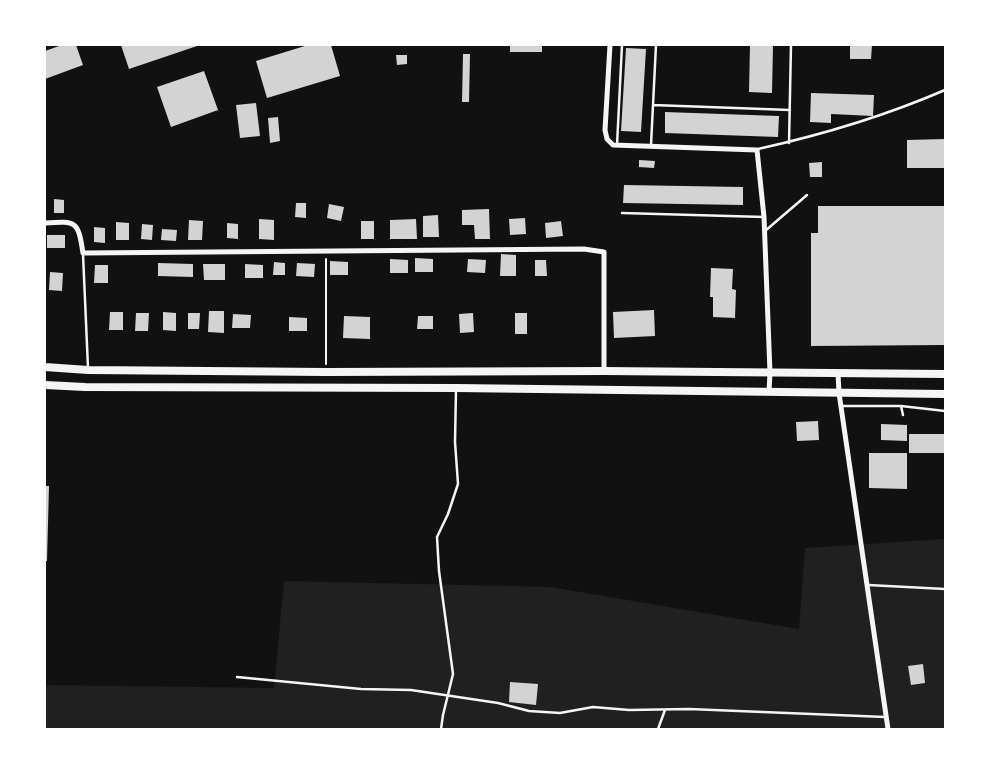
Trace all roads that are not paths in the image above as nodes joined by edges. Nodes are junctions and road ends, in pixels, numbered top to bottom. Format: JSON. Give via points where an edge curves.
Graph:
{"nodes":[{"id":1,"x":610,"y":45,"type":"edge"},
{"id":2,"x":622,"y":45,"type":"edge"},
{"id":3,"x":656,"y":45,"type":"edge"},
{"id":4,"x":791,"y":45,"type":"edge"},
{"id":5,"x":945,"y":90,"type":"edge"},
{"id":6,"x":653,"y":105,"type":"junction"},
{"id":7,"x":790,"y":110,"type":"junction"},
{"id":8,"x":789,"y":142,"type":"junction"},
{"id":9,"x":617,"y":145,"type":"junction"},
{"id":10,"x":651,"y":147,"type":"junction"},
{"id":11,"x":756,"y":150,"type":"junction"},
{"id":12,"x":807,"y":195,"type":"dead end"},
{"id":13,"x":622,"y":213,"type":"dead end"},
{"id":14,"x":764,"y":217,"type":"junction"},
{"id":15,"x":45,"y":223,"type":"edge"},
{"id":16,"x":764,"y":232,"type":"junction"},
{"id":17,"x":83,"y":253,"type":"junction"},
{"id":18,"x":45,"y":368,"type":"edge"},
{"id":19,"x":88,"y":370,"type":"junction"},
{"id":20,"x":604,"y":370,"type":"junction"},
{"id":21,"x":770,"y":373,"type":"junction"},
{"id":22,"x":838,"y":373,"type":"junction"},
{"id":23,"x":945,"y":374,"type":"edge"},
{"id":24,"x":45,"y":385,"type":"edge"},
{"id":25,"x":456,"y":388,"type":"junction"},
{"id":26,"x":769,"y":392,"type":"junction"},
{"id":27,"x":840,"y":393,"type":"junction"},
{"id":28,"x":945,"y":394,"type":"edge"},
{"id":29,"x":841,"y":406,"type":"junction"},
{"id":30,"x":901,"y":406,"type":"junction"},
{"id":31,"x":945,"y":411,"type":"edge"},
{"id":32,"x":903,"y":416,"type":"dead end"},
{"id":33,"x":868,"y":585,"type":"junction"},
{"id":34,"x":945,"y":589,"type":"edge"},
{"id":35,"x":237,"y":677,"type":"dead end"},
{"id":36,"x":447,"y":696,"type":"junction"},
{"id":37,"x":665,"y":710,"type":"junction"},
{"id":38,"x":887,"y":717,"type":"junction"},
{"id":39,"x":441,"y":729,"type":"edge"},
{"id":40,"x":658,"y":729,"type":"edge"},
{"id":41,"x":888,"y":729,"type":"edge"}],
"edges":[{"from":1,"to":9,"type":"street","via":[[605,130],[607,139]]},
{"from":2,"to":9,"type":"lane"},
{"from":3,"to":6,"type":"lane"},
{"from":4,"to":7,"type":"lane"},
{"from":5,"to":8,"type":"lane","via":[[878,116]]},
{"from":6,"to":7,"type":"lane"},
{"from":6,"to":10,"type":"lane"},
{"from":7,"to":8,"type":"lane"},
{"from":8,"to":11,"type":"lane"},
{"from":9,"to":10,"type":"street"},
{"from":10,"to":11,"type":"street"},
{"from":11,"to":14,"type":"street"},
{"from":12,"to":16,"type":"lane"},
{"from":13,"to":14,"type":"lane"},
{"from":14,"to":16,"type":"street"},
{"from":15,"to":17,"type":"street","via":[[75,224],[80,231]]},
{"from":16,"to":21,"type":"street"},
{"from":17,"to":19,"type":"lane"},
{"from":17,"to":20,"type":"street","via":[[584,248],[604,252]]},
{"from":18,"to":19,"type":"highway"},
{"from":19,"to":20,"type":"highway"},
{"from":20,"to":21,"type":"highway"},
{"from":21,"to":22,"type":"highway"},
{"from":21,"to":26,"type":"street"},
{"from":22,"to":23,"type":"highway"},
{"from":22,"to":27,"type":"street"},
{"from":24,"to":25,"type":"highway"},
{"from":25,"to":26,"type":"highway"},
{"from":25,"to":36,"type":"lane","via":[[458,484],[436,537],[453,674]]},
{"from":26,"to":27,"type":"highway"},
{"from":27,"to":28,"type":"highway"},
{"from":27,"to":29,"type":"street"},
{"from":29,"to":30,"type":"lane"},
{"from":29,"to":33,"type":"street"},
{"from":30,"to":31,"type":"lane"},
{"from":30,"to":32,"type":"lane"},
{"from":33,"to":34,"type":"lane"},
{"from":33,"to":38,"type":"street"},
{"from":35,"to":36,"type":"lane","via":[[411,690]]},
{"from":36,"to":37,"type":"lane","via":[[529,711],[560,713],[593,707]]},
{"from":36,"to":39,"type":"lane"},
{"from":37,"to":38,"type":"lane"},
{"from":37,"to":40,"type":"lane"},
{"from":38,"to":41,"type":"street"}]}
